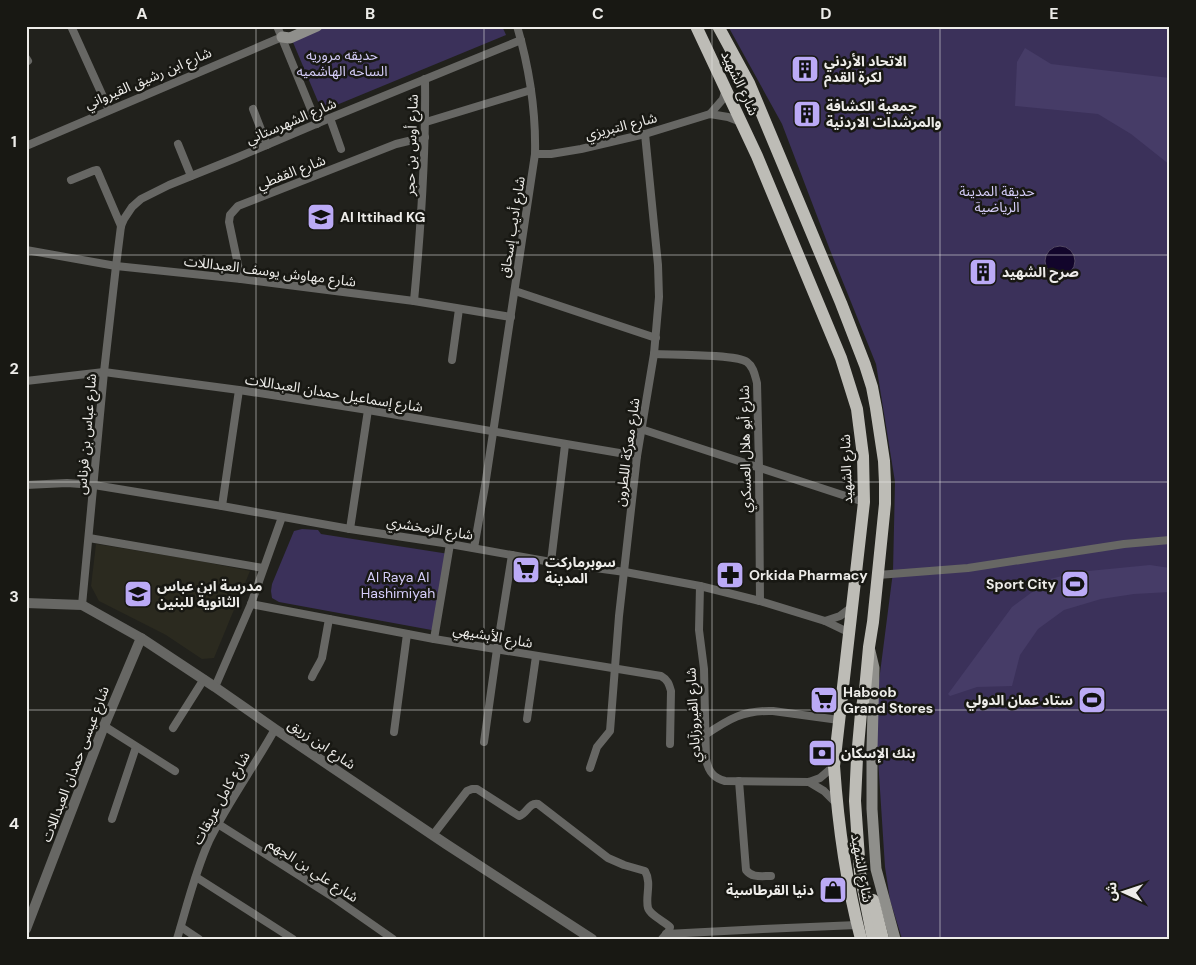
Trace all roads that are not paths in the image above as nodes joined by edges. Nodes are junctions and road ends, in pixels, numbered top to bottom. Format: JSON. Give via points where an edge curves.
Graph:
{"nodes":[{"id":1,"x":71,"y":26,"type":"edge"},
{"id":2,"x":277,"y":26,"type":"edge"},
{"id":3,"x":302,"y":26,"type":"edge"},
{"id":4,"x":317,"y":26,"type":"edge"},
{"id":5,"x":517,"y":26,"type":"edge"},
{"id":6,"x":696,"y":26,"type":"edge"},
{"id":7,"x":718,"y":26,"type":"edge"},
{"id":8,"x":282,"y":37,"type":"junction"},
{"id":9,"x":521,"y":40,"type":"junction"},
{"id":10,"x":425,"y":79,"type":"junction"},
{"id":11,"x":726,"y":89,"type":"junction"},
{"id":12,"x":531,"y":90,"type":"junction"},
{"id":13,"x":253,"y":109,"type":"dead end"},
{"id":14,"x":110,"y":110,"type":"junction"},
{"id":15,"x":710,"y":114,"type":"junction"},
{"id":16,"x":330,"y":118,"type":"junction"},
{"id":17,"x":426,"y":122,"type":"junction"},
{"id":18,"x":742,"y":123,"type":"junction"},
{"id":19,"x":317,"y":124,"type":"junction"},
{"id":20,"x":645,"y":134,"type":"junction"},
{"id":21,"x":425,"y":137,"type":"junction"},
{"id":22,"x":178,"y":144,"type":"dead end"},
{"id":23,"x":267,"y":145,"type":"junction"},
{"id":24,"x":26,"y":146,"type":"edge"},
{"id":25,"x":341,"y":149,"type":"dead end"},
{"id":26,"x":535,"y":154,"type":"junction"},
{"id":27,"x":191,"y":176,"type":"junction"},
{"id":28,"x":71,"y":180,"type":"dead end"},
{"id":29,"x":122,"y":226,"type":"junction"},
{"id":30,"x":26,"y":250,"type":"edge"},
{"id":31,"x":116,"y":266,"type":"junction"},
{"id":32,"x":241,"y":279,"type":"junction"},
{"id":33,"x":515,"y":291,"type":"junction"},
{"id":34,"x":414,"y":301,"type":"junction"},
{"id":35,"x":459,"y":309,"type":"junction"},
{"id":36,"x":511,"y":317,"type":"junction"},
{"id":37,"x":656,"y":338,"type":"junction"},
{"id":38,"x":654,"y":354,"type":"junction"},
{"id":39,"x":452,"y":360,"type":"dead end"},
{"id":40,"x":104,"y":372,"type":"junction"},
{"id":41,"x":26,"y":381,"type":"edge"},
{"id":42,"x":239,"y":390,"type":"junction"},
{"id":43,"x":368,"y":410,"type":"junction"},
{"id":44,"x":641,"y":429,"type":"junction"},
{"id":45,"x":493,"y":431,"type":"junction"},
{"id":46,"x":565,"y":445,"type":"junction"},
{"id":47,"x":637,"y":456,"type":"junction"},
{"id":48,"x":759,"y":468,"type":"junction"},
{"id":49,"x":26,"y":485,"type":"edge"},
{"id":50,"x":94,"y":485,"type":"junction"},
{"id":51,"x":864,"y":502,"type":"junction"},
{"id":52,"x":222,"y":506,"type":"junction"},
{"id":53,"x":282,"y":517,"type":"junction"},
{"id":54,"x":350,"y":529,"type":"junction"},
{"id":55,"x":89,"y":538,"type":"junction"},
{"id":56,"x":1170,"y":540,"type":"edge"},
{"id":57,"x":450,"y":544,"type":"junction"},
{"id":58,"x":474,"y":548,"type":"junction"},
{"id":59,"x":512,"y":555,"type":"junction"},
{"id":60,"x":551,"y":562,"type":"junction"},
{"id":61,"x":263,"y":568,"type":"junction"},
{"id":62,"x":625,"y":572,"type":"junction"},
{"id":63,"x":878,"y":575,"type":"junction"},
{"id":64,"x":700,"y":586,"type":"junction"},
{"id":65,"x":760,"y":601,"type":"junction"},
{"id":66,"x":26,"y":604,"type":"edge"},
{"id":67,"x":250,"y":604,"type":"junction"},
{"id":68,"x":82,"y":605,"type":"junction"},
{"id":69,"x":853,"y":606,"type":"junction"},
{"id":70,"x":329,"y":619,"type":"junction"},
{"id":71,"x":826,"y":620,"type":"junction"},
{"id":72,"x":850,"y":633,"type":"junction"},
{"id":73,"x":406,"y":634,"type":"junction"},
{"id":74,"x":141,"y":638,"type":"junction"},
{"id":75,"x":434,"y":639,"type":"junction"},
{"id":76,"x":869,"y":647,"type":"junction"},
{"id":77,"x":497,"y":649,"type":"junction"},
{"id":78,"x":536,"y":656,"type":"junction"},
{"id":79,"x":614,"y":668,"type":"junction"},
{"id":80,"x":312,"y":677,"type":"dead end"},
{"id":81,"x":204,"y":679,"type":"junction"},
{"id":82,"x":215,"y":687,"type":"junction"},
{"id":83,"x":527,"y":719,"type":"dead end"},
{"id":84,"x":839,"y":720,"type":"junction"},
{"id":85,"x":104,"y":726,"type":"junction"},
{"id":86,"x":173,"y":728,"type":"dead end"},
{"id":87,"x":275,"y":729,"type":"junction"},
{"id":88,"x":394,"y":732,"type":"dead end"},
{"id":89,"x":705,"y":735,"type":"junction"},
{"id":90,"x":484,"y":742,"type":"dead end"},
{"id":91,"x":670,"y":744,"type":"dead end"},
{"id":92,"x":136,"y":746,"type":"junction"},
{"id":93,"x":834,"y":766,"type":"junction"},
{"id":94,"x":590,"y":768,"type":"dead end"},
{"id":95,"x":175,"y":772,"type":"dead end"},
{"id":96,"x":739,"y":781,"type":"junction"},
{"id":97,"x":809,"y":782,"type":"junction"},
{"id":98,"x":836,"y":803,"type":"junction"},
{"id":99,"x":112,"y":819,"type":"dead end"},
{"id":100,"x":218,"y":824,"type":"junction"},
{"id":101,"x":433,"y":835,"type":"junction"},
{"id":102,"x":858,"y":839,"type":"junction"},
{"id":103,"x":771,"y":876,"type":"dead end"},
{"id":104,"x":196,"y":877,"type":"junction"},
{"id":105,"x":30,"y":906,"type":"edge"},
{"id":106,"x":857,"y":925,"type":"junction"},
{"id":107,"x":181,"y":927,"type":"junction"},
{"id":108,"x":26,"y":929,"type":"edge"},
{"id":109,"x":664,"y":937,"type":"edge"},
{"id":110,"x":177,"y":939,"type":"edge"},
{"id":111,"x":200,"y":939,"type":"edge"},
{"id":112,"x":294,"y":939,"type":"edge"},
{"id":113,"x":393,"y":939,"type":"edge"},
{"id":114,"x":592,"y":939,"type":"edge"},
{"id":115,"x":860,"y":939,"type":"edge"},
{"id":116,"x":873,"y":939,"type":"edge"},
{"id":117,"x":883,"y":939,"type":"edge"},
{"id":118,"x":895,"y":939,"type":"edge"}],
"edges":[{"from":1,"to":14,"type":"street"},
{"from":2,"to":8,"type":"street"},
{"from":3,"to":8,"type":"main road","name":"شارع ابن رشيق القيرواني"},
{"from":4,"to":8,"type":"main road","name":"شارع ابن رشيق القيرواني","via":[[290,38]]},
{"from":5,"to":9,"type":"street","name":"شارع أديب إسحاق"},
{"from":6,"to":11,"type":"highway","name":"شارع الشهيد"},
{"from":7,"to":63,"type":"highway","name":"شارع الشهيد","via":[[749,83],[841,303],[872,387],[886,483]]},
{"from":8,"to":14,"type":"street","name":"شارع ابن رشيق القيرواني"},
{"from":8,"to":19,"type":"street"},
{"from":9,"to":10,"type":"street","name":"شارع الشهرستاني"},
{"from":9,"to":12,"type":"street","name":"شارع أديب إسحاق"},
{"from":10,"to":16,"type":"street","name":"شارع الشهرستاني"},
{"from":10,"to":17,"type":"street","name":"شارع أوس بن حجر"},
{"from":11,"to":15,"type":"street","via":[[723,99]]},
{"from":11,"to":18,"type":"highway","name":"شارع الشهيد"},
{"from":12,"to":17,"type":"street"},
{"from":12,"to":26,"type":"street","name":"شارع أديب إسحاق"},
{"from":13,"to":23,"type":"street"},
{"from":14,"to":24,"type":"street","name":"شارع ابن رشيق القيرواني"},
{"from":15,"to":18,"type":"street"},
{"from":15,"to":20,"type":"street","name":"شارع التبريزي"},
{"from":16,"to":19,"type":"street","name":"شارع الشهرستاني"},
{"from":16,"to":25,"type":"street"},
{"from":17,"to":21,"type":"street","name":"شارع أوس بن حجر"},
{"from":18,"to":51,"type":"highway","name":"شارع الشهيد","via":[[841,358],[857,409]]},
{"from":19,"to":23,"type":"street","name":"شارع الشهرستاني"},
{"from":20,"to":26,"type":"street","name":"شارع التبريزي","via":[[566,152]]},
{"from":20,"to":37,"type":"street","name":"شارع معركة اللطرون","via":[[660,297]]},
{"from":21,"to":32,"type":"street","name":"شارع القفطي","via":[[396,144],[238,206],[230,215],[229,222]]},
{"from":21,"to":34,"type":"street","name":"شارع أوس بن حجر"},
{"from":22,"to":27,"type":"street"},
{"from":23,"to":27,"type":"street","name":"شارع الشهرستاني"},
{"from":26,"to":33,"type":"street","name":"شارع أديب إسحاق"},
{"from":27,"to":29,"type":"street","name":"شارع الشهرستاني","via":[[141,199],[132,207]]},
{"from":28,"to":29,"type":"street","via":[[97,170]]},
{"from":29,"to":31,"type":"street","name":"شارع الشهرستاني"},
{"from":30,"to":31,"type":"street","name":"شارع مهاوش يوسف العبداللات"},
{"from":31,"to":32,"type":"street","name":"شارع مهاوش يوسف العبداللات"},
{"from":31,"to":40,"type":"street","name":"شارع عباس بن فرناس"},
{"from":32,"to":34,"type":"street","name":"شارع مهاوش يوسف العبداللات"},
{"from":33,"to":36,"type":"street","name":"شارع أديب إسحاق"},
{"from":33,"to":37,"type":"street"},
{"from":34,"to":35,"type":"street","name":"شارع مهاوش يوسف العبداللات"},
{"from":35,"to":36,"type":"street","name":"شارع مهاوش يوسف العبداللات"},
{"from":35,"to":39,"type":"street"},
{"from":36,"to":45,"type":"street","name":"شارع أديب إسحاق"},
{"from":37,"to":38,"type":"street","name":"شارع معركة اللطرون"},
{"from":38,"to":44,"type":"street","name":"شارع معركة اللطرون"},
{"from":38,"to":48,"type":"street","name":"شارع أبو هلال العسكري","via":[[732,357],[750,365],[757,383]]},
{"from":40,"to":41,"type":"street","name":"شارع إسماعيل حمدان العبداللات"},
{"from":40,"to":42,"type":"street","name":"شارع إسماعيل حمدان العبداللات"},
{"from":40,"to":50,"type":"street","name":"شارع عباس بن فرناس"},
{"from":42,"to":43,"type":"street","name":"شارع إسماعيل حمدان العبداللات"},
{"from":42,"to":52,"type":"street"},
{"from":43,"to":45,"type":"street","name":"شارع إسماعيل حمدان العبداللات"},
{"from":43,"to":54,"type":"street"},
{"from":44,"to":47,"type":"street","name":"شارع معركة اللطرون"},
{"from":44,"to":48,"type":"street"},
{"from":45,"to":46,"type":"street","name":"شارع إسماعيل حمدان العبداللات"},
{"from":45,"to":58,"type":"street","name":"شارع أديب إسحاق"},
{"from":46,"to":47,"type":"street","name":"شارع إسماعيل حمدان العبداللات"},
{"from":46,"to":60,"type":"street"},
{"from":47,"to":62,"type":"street","name":"شارع معركة اللطرون"},
{"from":48,"to":51,"type":"street"},
{"from":48,"to":65,"type":"street","name":"شارع أبو هلال العسكري"},
{"from":49,"to":50,"type":"street","name":"شارع الزمخشري","via":[[66,482]]},
{"from":50,"to":52,"type":"street","name":"شارع الزمخشري"},
{"from":50,"to":55,"type":"street","name":"شارع عباس بن فرناس"},
{"from":51,"to":69,"type":"highway","name":"شارع الشهيد"},
{"from":52,"to":53,"type":"street","name":"شارع الزمخشري"},
{"from":53,"to":54,"type":"street","name":"شارع الزمخشري"},
{"from":53,"to":61,"type":"street"},
{"from":54,"to":57,"type":"street","name":"شارع الزمخشري"},
{"from":55,"to":61,"type":"street"},
{"from":55,"to":68,"type":"street","name":"شارع عباس بن فرناس"},
{"from":56,"to":63,"type":"street","via":[[968,568]]},
{"from":57,"to":58,"type":"street","name":"شارع الزمخشري"},
{"from":57,"to":75,"type":"street"},
{"from":58,"to":59,"type":"street","name":"شارع الزمخشري"},
{"from":59,"to":60,"type":"street","name":"شارع الزمخشري"},
{"from":59,"to":77,"type":"street"},
{"from":60,"to":62,"type":"street","name":"شارع الزمخشري"},
{"from":61,"to":67,"type":"street"},
{"from":62,"to":64,"type":"street","name":"شارع الزمخشري"},
{"from":62,"to":79,"type":"street","name":"شارع معركة اللطرون"},
{"from":63,"to":76,"type":"highway","name":"شارع الشهيد"},
{"from":64,"to":65,"type":"street","name":"شارع الزمخشري"},
{"from":64,"to":89,"type":"street","name":"شارع الفيروزآبادي"},
{"from":65,"to":71,"type":"street","name":"شارع الزمخشري"},
{"from":66,"to":68,"type":"street","name":"شارع ابن زريق"},
{"from":67,"to":70,"type":"street","name":"شارع الأبشيهي"},
{"from":67,"to":82,"type":"street"},
{"from":68,"to":74,"type":"street","name":"شارع ابن زريق"},
{"from":69,"to":71,"type":"street","via":[[840,616]]},
{"from":69,"to":72,"type":"highway","name":"شارع الشهيد"},
{"from":70,"to":73,"type":"street","name":"شارع الأبشيهي"},
{"from":70,"to":80,"type":"street","via":[[322,658]]},
{"from":71,"to":72,"type":"street","name":"شارع الزمخشري"},
{"from":72,"to":84,"type":"highway","name":"شارع الشهيد"},
{"from":73,"to":75,"type":"street","name":"شارع الأبشيهي"},
{"from":73,"to":88,"type":"street"},
{"from":74,"to":81,"type":"street","name":"شارع ابن زريق"},
{"from":74,"to":85,"type":"street","name":"شارع عيسى حمدان العبداللات"},
{"from":75,"to":77,"type":"street","name":"شارع الأبشيهي"},
{"from":76,"to":102,"type":"highway","name":"شارع الشهيد","via":[[857,758],[855,801]]},
{"from":76,"to":118,"type":"main road","via":[[874,668],[872,799],[876,869]]},
{"from":77,"to":78,"type":"street","name":"شارع الأبشيهي"},
{"from":77,"to":90,"type":"street"},
{"from":78,"to":79,"type":"street","name":"شارع الأبشيهي"},
{"from":78,"to":83,"type":"street"},
{"from":79,"to":91,"type":"street","name":"شارع الأبشيهي","via":[[666,679],[671,691]]},
{"from":79,"to":94,"type":"street","name":"شارع معركة اللطرون","via":[[610,731],[597,747]]},
{"from":81,"to":82,"type":"street","name":"شارع ابن زريق"},
{"from":81,"to":86,"type":"street"},
{"from":82,"to":87,"type":"street","name":"شارع ابن زريق"},
{"from":84,"to":89,"type":"street","via":[[773,711],[750,712],[729,719]]},
{"from":84,"to":93,"type":"highway","name":"شارع الشهيد"},
{"from":85,"to":92,"type":"street"},
{"from":85,"to":105,"type":"street","name":"شارع عيسى حمدان العبداللات"},
{"from":87,"to":100,"type":"street","name":"شارع كامل عريقات"},
{"from":87,"to":101,"type":"street","name":"شارع ابن زريق"},
{"from":89,"to":96,"type":"street","name":"شارع الفيروزآبادي","via":[[711,774],[720,780]]},
{"from":92,"to":95,"type":"street"},
{"from":92,"to":99,"type":"street"},
{"from":93,"to":97,"type":"street"},
{"from":93,"to":98,"type":"highway","name":"شارع الشهيد"},
{"from":96,"to":97,"type":"street","name":"شارع الفيروزآبادي"},
{"from":96,"to":103,"type":"street","via":[[746,870],[754,876]]},
{"from":97,"to":98,"type":"street"},
{"from":98,"to":106,"type":"highway","name":"شارع الشهيد","via":[[844,865]]},
{"from":100,"to":104,"type":"street","name":"شارع كامل عريقات"},
{"from":100,"to":113,"type":"street","name":"شارع علي بن الجهم"},
{"from":101,"to":109,"type":"street","via":[[470,789],[477,789],[519,816],[533,804],[538,804],[608,858],[645,871],[648,877],[648,909],[670,927]]},
{"from":101,"to":114,"type":"street","name":"شارع ابن زريق"},
{"from":102,"to":116,"type":"highway","name":"شارع الشهيد","via":[[860,874]]},
{"from":102,"to":117,"type":"highway"},
{"from":104,"to":107,"type":"street","name":"شارع كامل عريقات"},
{"from":104,"to":112,"type":"street"},
{"from":105,"to":108,"type":"street","name":"شارع عيسى حمدان العبداللات"},
{"from":106,"to":109,"type":"street"},
{"from":106,"to":115,"type":"highway","name":"شارع الشهيد"},
{"from":107,"to":110,"type":"street","name":"شارع كامل عريقات"},
{"from":107,"to":111,"type":"street"}]}
